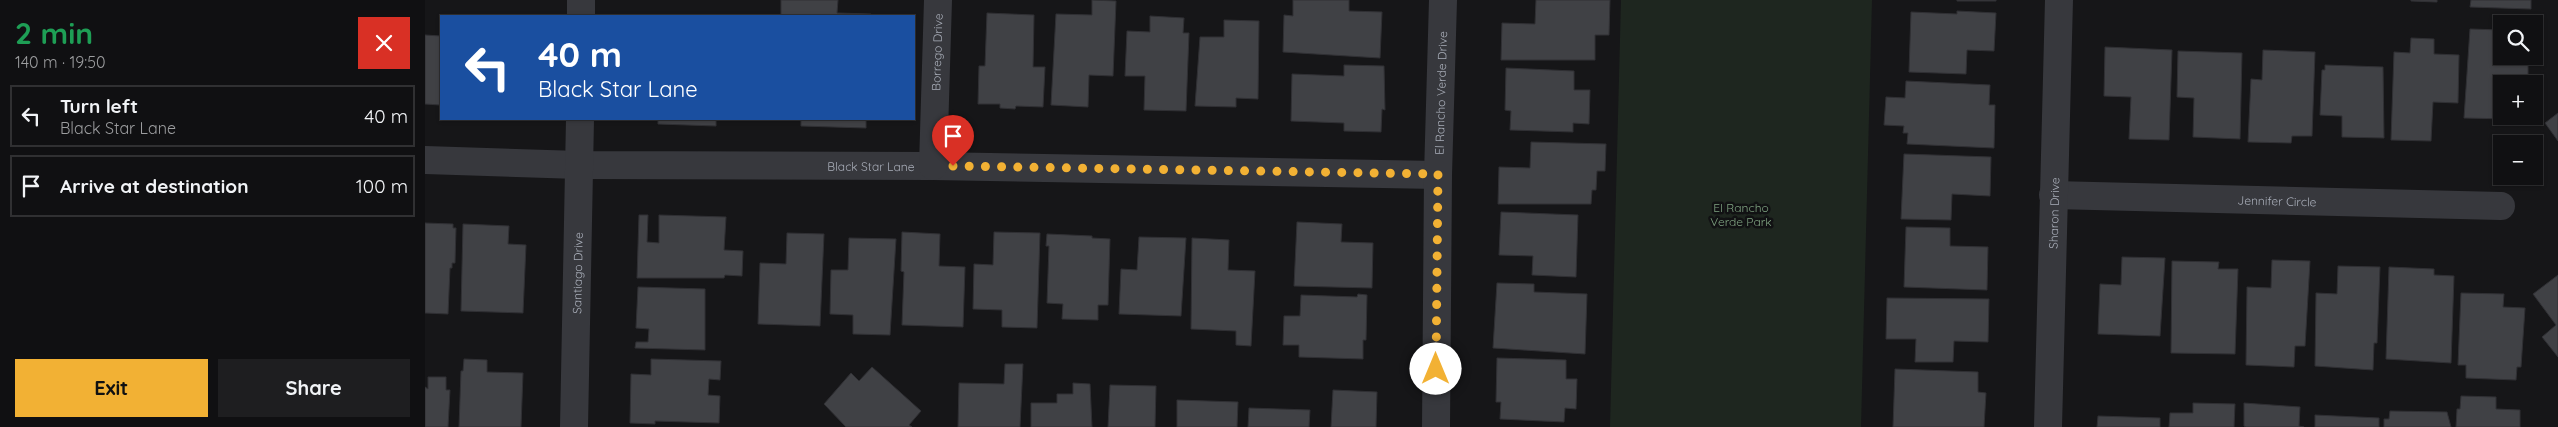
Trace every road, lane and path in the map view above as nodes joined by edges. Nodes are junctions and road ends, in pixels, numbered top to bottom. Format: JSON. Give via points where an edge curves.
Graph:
{"nodes":[{"id":1,"x":581,"y":0,"type":"edge"},
{"id":2,"x":938,"y":0,"type":"edge"},
{"id":3,"x":1443,"y":0,"type":"edge"},
{"id":4,"x":2059,"y":0,"type":"edge"},
{"id":5,"x":581,"y":15,"type":"edge"},
{"id":6,"x":580,"y":120,"type":"edge"},
{"id":7,"x":425,"y":160,"type":"edge"},
{"id":8,"x":579,"y":165,"type":"junction"},
{"id":9,"x":933,"y":166,"type":"junction"},
{"id":10,"x":1438,"y":174,"type":"junction"},
{"id":11,"x":2053,"y":195,"type":"junction"},
{"id":12,"x":2501,"y":206,"type":"dead end"},
{"id":13,"x":574,"y":427,"type":"edge"},
{"id":14,"x":1436,"y":427,"type":"edge"},
{"id":15,"x":2048,"y":427,"type":"edge"}],
"edges":[{"from":1,"to":5,"type":"street"},
{"from":2,"to":9,"type":"street","name":"Borrego Drive"},
{"from":3,"to":10,"type":"street","name":"El Rancho Verde Drive"},
{"from":4,"to":11,"type":"street","name":"Sharon Drive"},
{"from":6,"to":8,"type":"street","name":"Santiago Drive"},
{"from":7,"to":8,"type":"street","name":"Black Star Lane"},
{"from":8,"to":9,"type":"street","name":"Black Star Lane"},
{"from":8,"to":13,"type":"street","name":"Santiago Drive"},
{"from":9,"to":10,"type":"street","name":"Black Star Lane"},
{"from":10,"to":14,"type":"street","name":"El Rancho Verde Drive"},
{"from":11,"to":12,"type":"street","name":"Jennifer Circle"},
{"from":11,"to":15,"type":"street","name":"Sharon Drive"}]}
